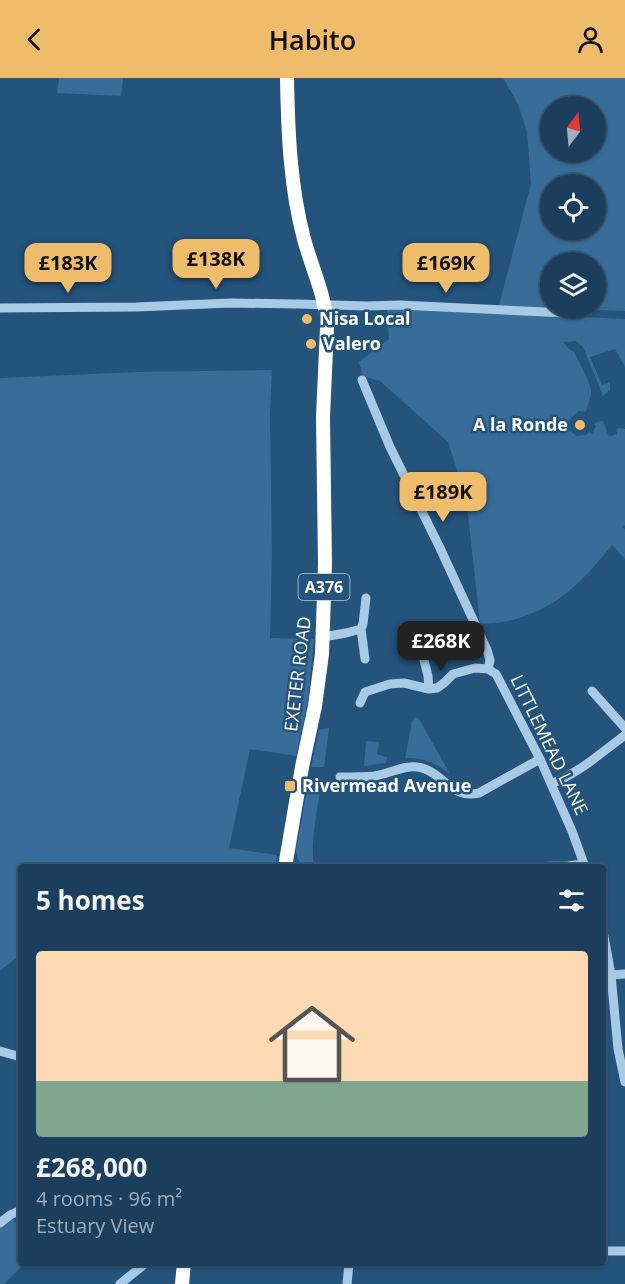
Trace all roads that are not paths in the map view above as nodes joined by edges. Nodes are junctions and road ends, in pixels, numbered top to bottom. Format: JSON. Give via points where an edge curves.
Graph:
{"nodes":[{"id":1,"x":287,"y":78,"type":"edge"},
{"id":2,"x":324,"y":304,"type":"junction"},
{"id":3,"x":0,"y":308,"type":"edge"},
{"id":4,"x":540,"y":312,"type":"edge"},
{"id":5,"x":362,"y":380,"type":"dead end"},
{"id":6,"x":366,"y":598,"type":"dead end"},
{"id":7,"x":361,"y":628,"type":"junction"},
{"id":8,"x":323,"y":637,"type":"junction"},
{"id":9,"x":365,"y":659,"type":"dead end"},
{"id":10,"x":424,"y":660,"type":"dead end"},
{"id":11,"x":488,"y":669,"type":"junction"},
{"id":12,"x":429,"y":689,"type":"junction"},
{"id":13,"x":591,"y":691,"type":"dead end"},
{"id":14,"x":360,"y":703,"type":"dead end"},
{"id":15,"x":625,"y":728,"type":"edge"},
{"id":16,"x":625,"y":735,"type":"edge"},
{"id":17,"x":540,"y":759,"type":"junction"},
{"id":18,"x":340,"y":777,"type":"dead end"},
{"id":19,"x":551,"y":784,"type":"junction"},
{"id":20,"x":286,"y":864,"type":"edge"},
{"id":21,"x":584,"y":864,"type":"edge"},
{"id":22,"x":606,"y":950,"type":"edge"},
{"id":23,"x":625,"y":974,"type":"edge"},
{"id":24,"x":610,"y":975,"type":"junction"},
{"id":25,"x":0,"y":1051,"type":"edge"},
{"id":26,"x":18,"y":1056,"type":"edge"},
{"id":27,"x":625,"y":1082,"type":"edge"},
{"id":28,"x":18,"y":1211,"type":"edge"},
{"id":29,"x":0,"y":1223,"type":"edge"},
{"id":30,"x":606,"y":1251,"type":"edge"},
{"id":31,"x":625,"y":1251,"type":"edge"},
{"id":32,"x":142,"y":1266,"type":"edge"},
{"id":33,"x":184,"y":1266,"type":"edge"},
{"id":34,"x":349,"y":1266,"type":"edge"},
{"id":35,"x":120,"y":1284,"type":"edge"},
{"id":36,"x":182,"y":1284,"type":"edge"},
{"id":37,"x":347,"y":1284,"type":"edge"}],
"edges":[{"from":1,"to":2,"type":"highway","number":"A376","via":[[296,205]]},
{"from":2,"to":3,"type":"street"},
{"from":2,"to":4,"type":"street"},
{"from":2,"to":8,"type":"highway","name":"EXETER ROAD","number":"A376","via":[[327,328]]},
{"from":5,"to":11,"type":"street","name":"LITTLEMEAD LANE","via":[[487,650]]},
{"from":6,"to":7,"type":"street"},
{"from":7,"to":8,"type":"street"},
{"from":7,"to":9,"type":"street"},
{"from":8,"to":20,"type":"highway","name":"EXETER ROAD","number":"A376","via":[[315,706]]},
{"from":10,"to":12,"type":"street"},
{"from":11,"to":12,"type":"street","via":[[456,672]]},
{"from":11,"to":17,"type":"street","name":"LITTLEMEAD LANE","via":[[501,680]]},
{"from":12,"to":14,"type":"street","via":[[390,684],[365,692]]},
{"from":13,"to":15,"type":"street"},
{"from":16,"to":19,"type":"street","via":[[582,768]]},
{"from":17,"to":18,"type":"street","via":[[470,795],[461,794],[424,768]]},
{"from":17,"to":19,"type":"street","name":"LITTLEMEAD LANE"},
{"from":19,"to":21,"type":"street","name":"LITTLEMEAD LANE"},
{"from":22,"to":24,"type":"street"},
{"from":23,"to":24,"type":"street"},
{"from":24,"to":27,"type":"street"},
{"from":25,"to":26,"type":"street"},
{"from":28,"to":29,"type":"street"},
{"from":30,"to":31,"type":"street"},
{"from":32,"to":35,"type":"street"},
{"from":33,"to":36,"type":"highway"},
{"from":34,"to":37,"type":"street"}]}
